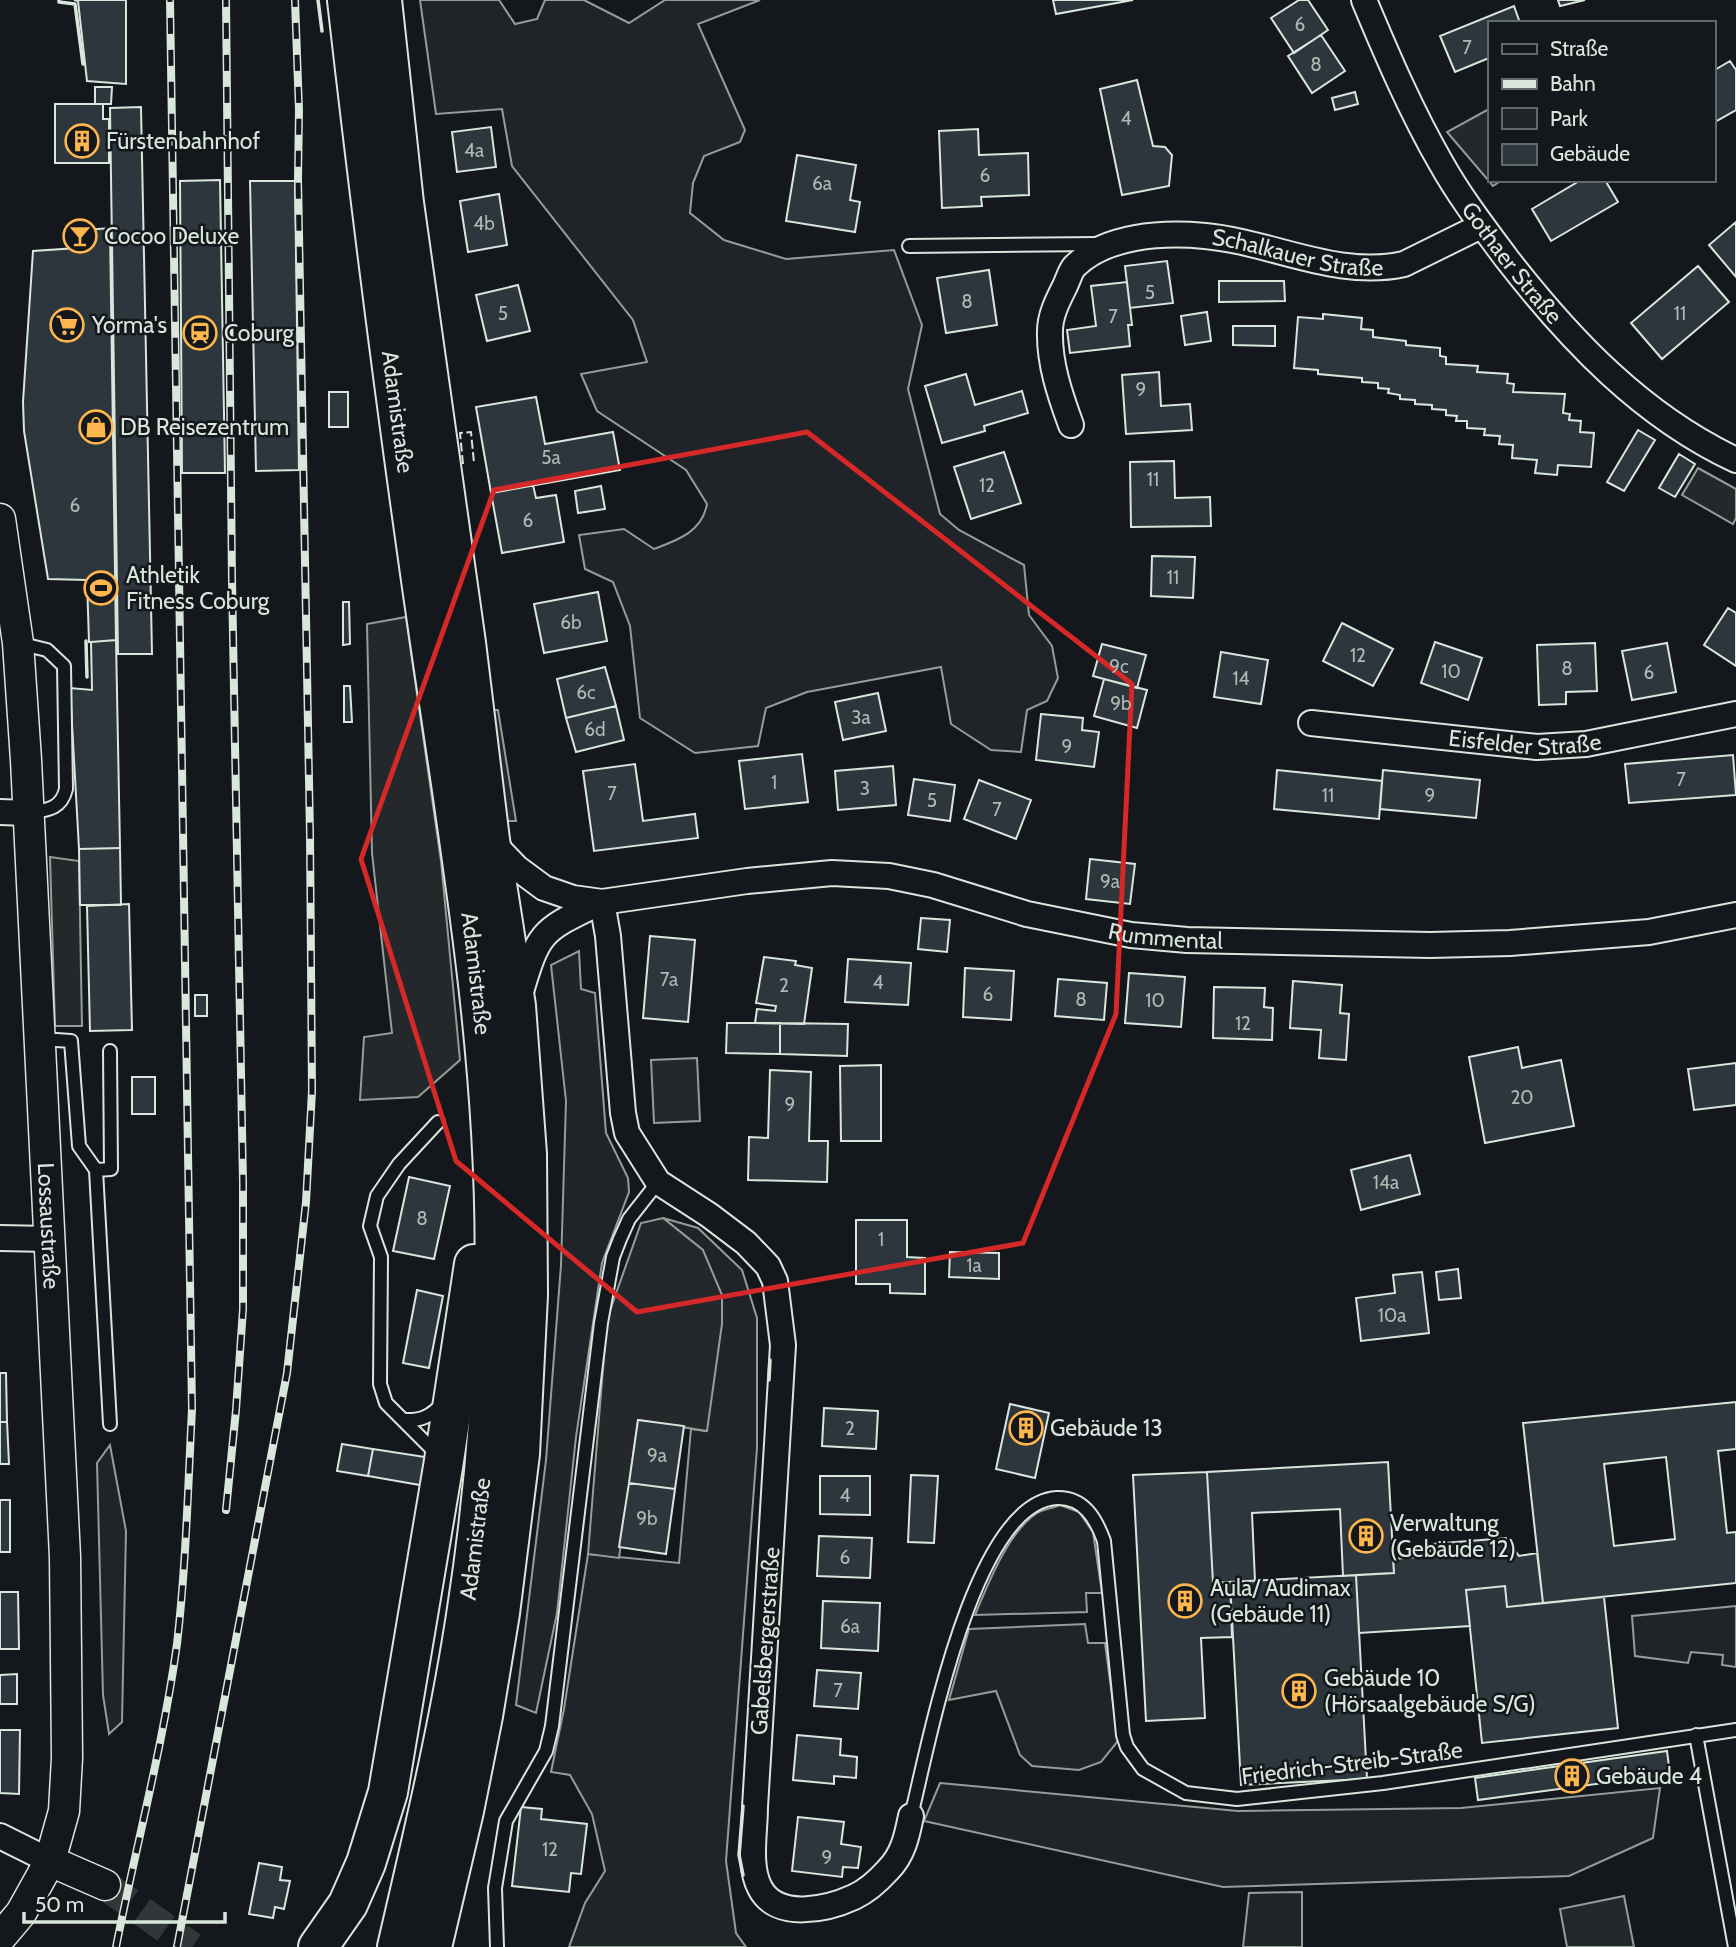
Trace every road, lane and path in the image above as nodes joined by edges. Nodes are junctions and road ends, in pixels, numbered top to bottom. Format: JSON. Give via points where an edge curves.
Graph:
{"nodes":[{"id":1,"x":347,"y":0,"type":"edge"},
{"id":2,"x":382,"y":0,"type":"edge"},
{"id":3,"x":1364,"y":0,"type":"edge"},
{"id":4,"x":1481,"y":226,"type":"junction"},
{"id":5,"x":1107,"y":244,"type":"junction"},
{"id":6,"x":909,"y":246,"type":"dead end"},
{"id":7,"x":1071,"y":425,"type":"dead end"},
{"id":8,"x":1736,"y":460,"type":"edge"},
{"id":9,"x":0,"y":519,"type":"edge"},
{"id":10,"x":4,"y":583,"type":"edge"},
{"id":11,"x":18,"y":643,"type":"junction"},
{"id":12,"x":1736,"y":714,"type":"edge"},
{"id":13,"x":1311,"y":723,"type":"dead end"},
{"id":14,"x":14,"y":812,"type":"edge"},
{"id":15,"x":490,"y":840,"type":"junction"},
{"id":16,"x":602,"y":902,"type":"junction"},
{"id":17,"x":1736,"y":915,"type":"edge"},
{"id":18,"x":516,"y":1006,"type":"junction"},
{"id":19,"x":38,"y":1039,"type":"junction"},
{"id":20,"x":110,"y":1051,"type":"dead end"},
{"id":21,"x":438,"y":1122,"type":"dead end"},
{"id":22,"x":491,"y":1151,"type":"junction"},
{"id":23,"x":96,"y":1170,"type":"junction"},
{"id":24,"x":658,"y":1182,"type":"junction"},
{"id":25,"x":0,"y":1238,"type":"edge"},
{"id":26,"x":49,"y":1239,"type":"junction"},
{"id":27,"x":455,"y":1391,"type":"junction"},
{"id":28,"x":404,"y":1420,"type":"junction"},
{"id":29,"x":110,"y":1424,"type":"dead end"},
{"id":30,"x":443,"y":1467,"type":"junction"},
{"id":31,"x":1736,"y":1730,"type":"edge"},
{"id":32,"x":1696,"y":1735,"type":"junction"},
{"id":33,"x":911,"y":1816,"type":"joint"},
{"id":34,"x":0,"y":1836,"type":"edge"},
{"id":35,"x":50,"y":1861,"type":"junction"},
{"id":36,"x":105,"y":1885,"type":"tunnel mouth"},
{"id":37,"x":0,"y":1938,"type":"edge"},
{"id":38,"x":318,"y":1947,"type":"edge"},
{"id":39,"x":397,"y":1947,"type":"edge"},
{"id":40,"x":432,"y":1947,"type":"edge"},
{"id":41,"x":497,"y":1947,"type":"edge"},
{"id":42,"x":1735,"y":1947,"type":"edge"}],
"edges":[{"from":1,"to":22,"type":"highway","name":"Adamistraße","via":[[404,465],[475,952]]},
{"from":2,"to":15,"type":"highway","name":"Adamistraße","via":[[404,204]]},
{"from":3,"to":4,"type":"street","name":"Gothaer Straße","via":[[1418,121]]},
{"from":4,"to":5,"type":"street","name":"Schalkauer Straße","via":[[1390,267],[1307,260],[1204,236],[1144,236]]},
{"from":4,"to":8,"type":"street","name":"Gothaer Straße","via":[[1557,319],[1608,372],[1674,424]]},
{"from":5,"to":6,"type":"lane","name":"Schalkauer Straße"},
{"from":5,"to":7,"type":"street","name":"Schalkauer Straße","via":[[1073,268],[1055,307],[1050,331],[1057,386]]},
{"from":9,"to":10,"type":"street","name":"Lossaustraße"},
{"from":10,"to":11,"type":"street","name":"Lossaustraße"},
{"from":11,"to":14,"type":"street","name":"Lossaustraße"},
{"from":11,"to":14,"type":"lane","via":[[47,650],[64,666],[66,789],[64,798],[50,810]]},
{"from":12,"to":13,"type":"street","name":"Eisfelder Straße","via":[[1586,744],[1537,747]]},
{"from":14,"to":19,"type":"street","name":"Lossaustraße"},
{"from":15,"to":16,"type":"street","name":"Rummental","via":[[544,888]]},
{"from":15,"to":18,"type":"highway","name":"Adamistraße"},
{"from":16,"to":17,"type":"street","name":"Rummental","via":[[832,873],[889,876],[1027,914],[1131,935],[1241,943],[1510,943],[1648,932]]},
{"from":16,"to":18,"type":"street","name":"Rummental","via":[[544,933],[532,954]]},
{"from":16,"to":24,"type":"street","via":[[623,1113],[627,1133]]},
{"from":18,"to":40,"type":"highway","name":"Adamistraße","via":[[527,1167],[528,1295],[520,1454],[483,1716]]},
{"from":19,"to":23,"type":"lane","via":[[71,1041],[79,1146]]},
{"from":19,"to":26,"type":"street","name":"Lossaustraße"},
{"from":20,"to":23,"type":"lane","via":[[111,1169]]},
{"from":21,"to":28,"type":"lane","via":[[377,1196],[370,1226],[381,1257],[380,1384],[386,1404]]},
{"from":22,"to":27,"type":"highway"},
{"from":22,"to":39,"type":"highway","name":"Adamistraße","via":[[494,1292],[486,1453],[465,1621],[431,1804]]},
{"from":23,"to":29,"type":"lane"},
{"from":24,"to":33,"type":"street","name":"Gabelsbergerstraße","via":[[746,1244],[768,1266],[775,1281],[783,1345],[755,1807],[754,1865],[760,1888],[771,1901],[795,1909],[823,1907],[854,1896],[874,1884],[900,1855]]},
{"from":24,"to":41,"type":"lane","via":[[629,1219],[613,1257],[552,1726],[545,1751],[506,1821],[495,1888]]},
{"from":25,"to":26,"type":"street"},
{"from":26,"to":35,"type":"street","name":"Lossaustraße","via":[[65,1557],[67,1745],[64,1811]]},
{"from":27,"to":28,"type":"lane","via":[[429,1416]]},
{"from":27,"to":30,"type":"highway"},
{"from":28,"to":30,"type":"lane"},
{"from":30,"to":38,"type":"highway","via":[[388,1792],[348,1904]]},
{"from":31,"to":32,"type":"lane","name":"Friedrich-Streib-Straße"},
{"from":32,"to":33,"type":"lane","name":"Friedrich-Streib-Straße","via":[[1383,1783],[1237,1799],[1186,1793],[1143,1769],[1126,1747],[1104,1541],[1092,1514],[1080,1503],[1066,1497],[1051,1498],[1028,1508],[1008,1528],[984,1568],[962,1623]]},
{"from":32,"to":42,"type":"lane"},
{"from":34,"to":35,"type":"street"},
{"from":35,"to":36,"type":"street"},
{"from":35,"to":37,"type":"street","name":"Lossaustraße","via":[[21,1913]]}]}
